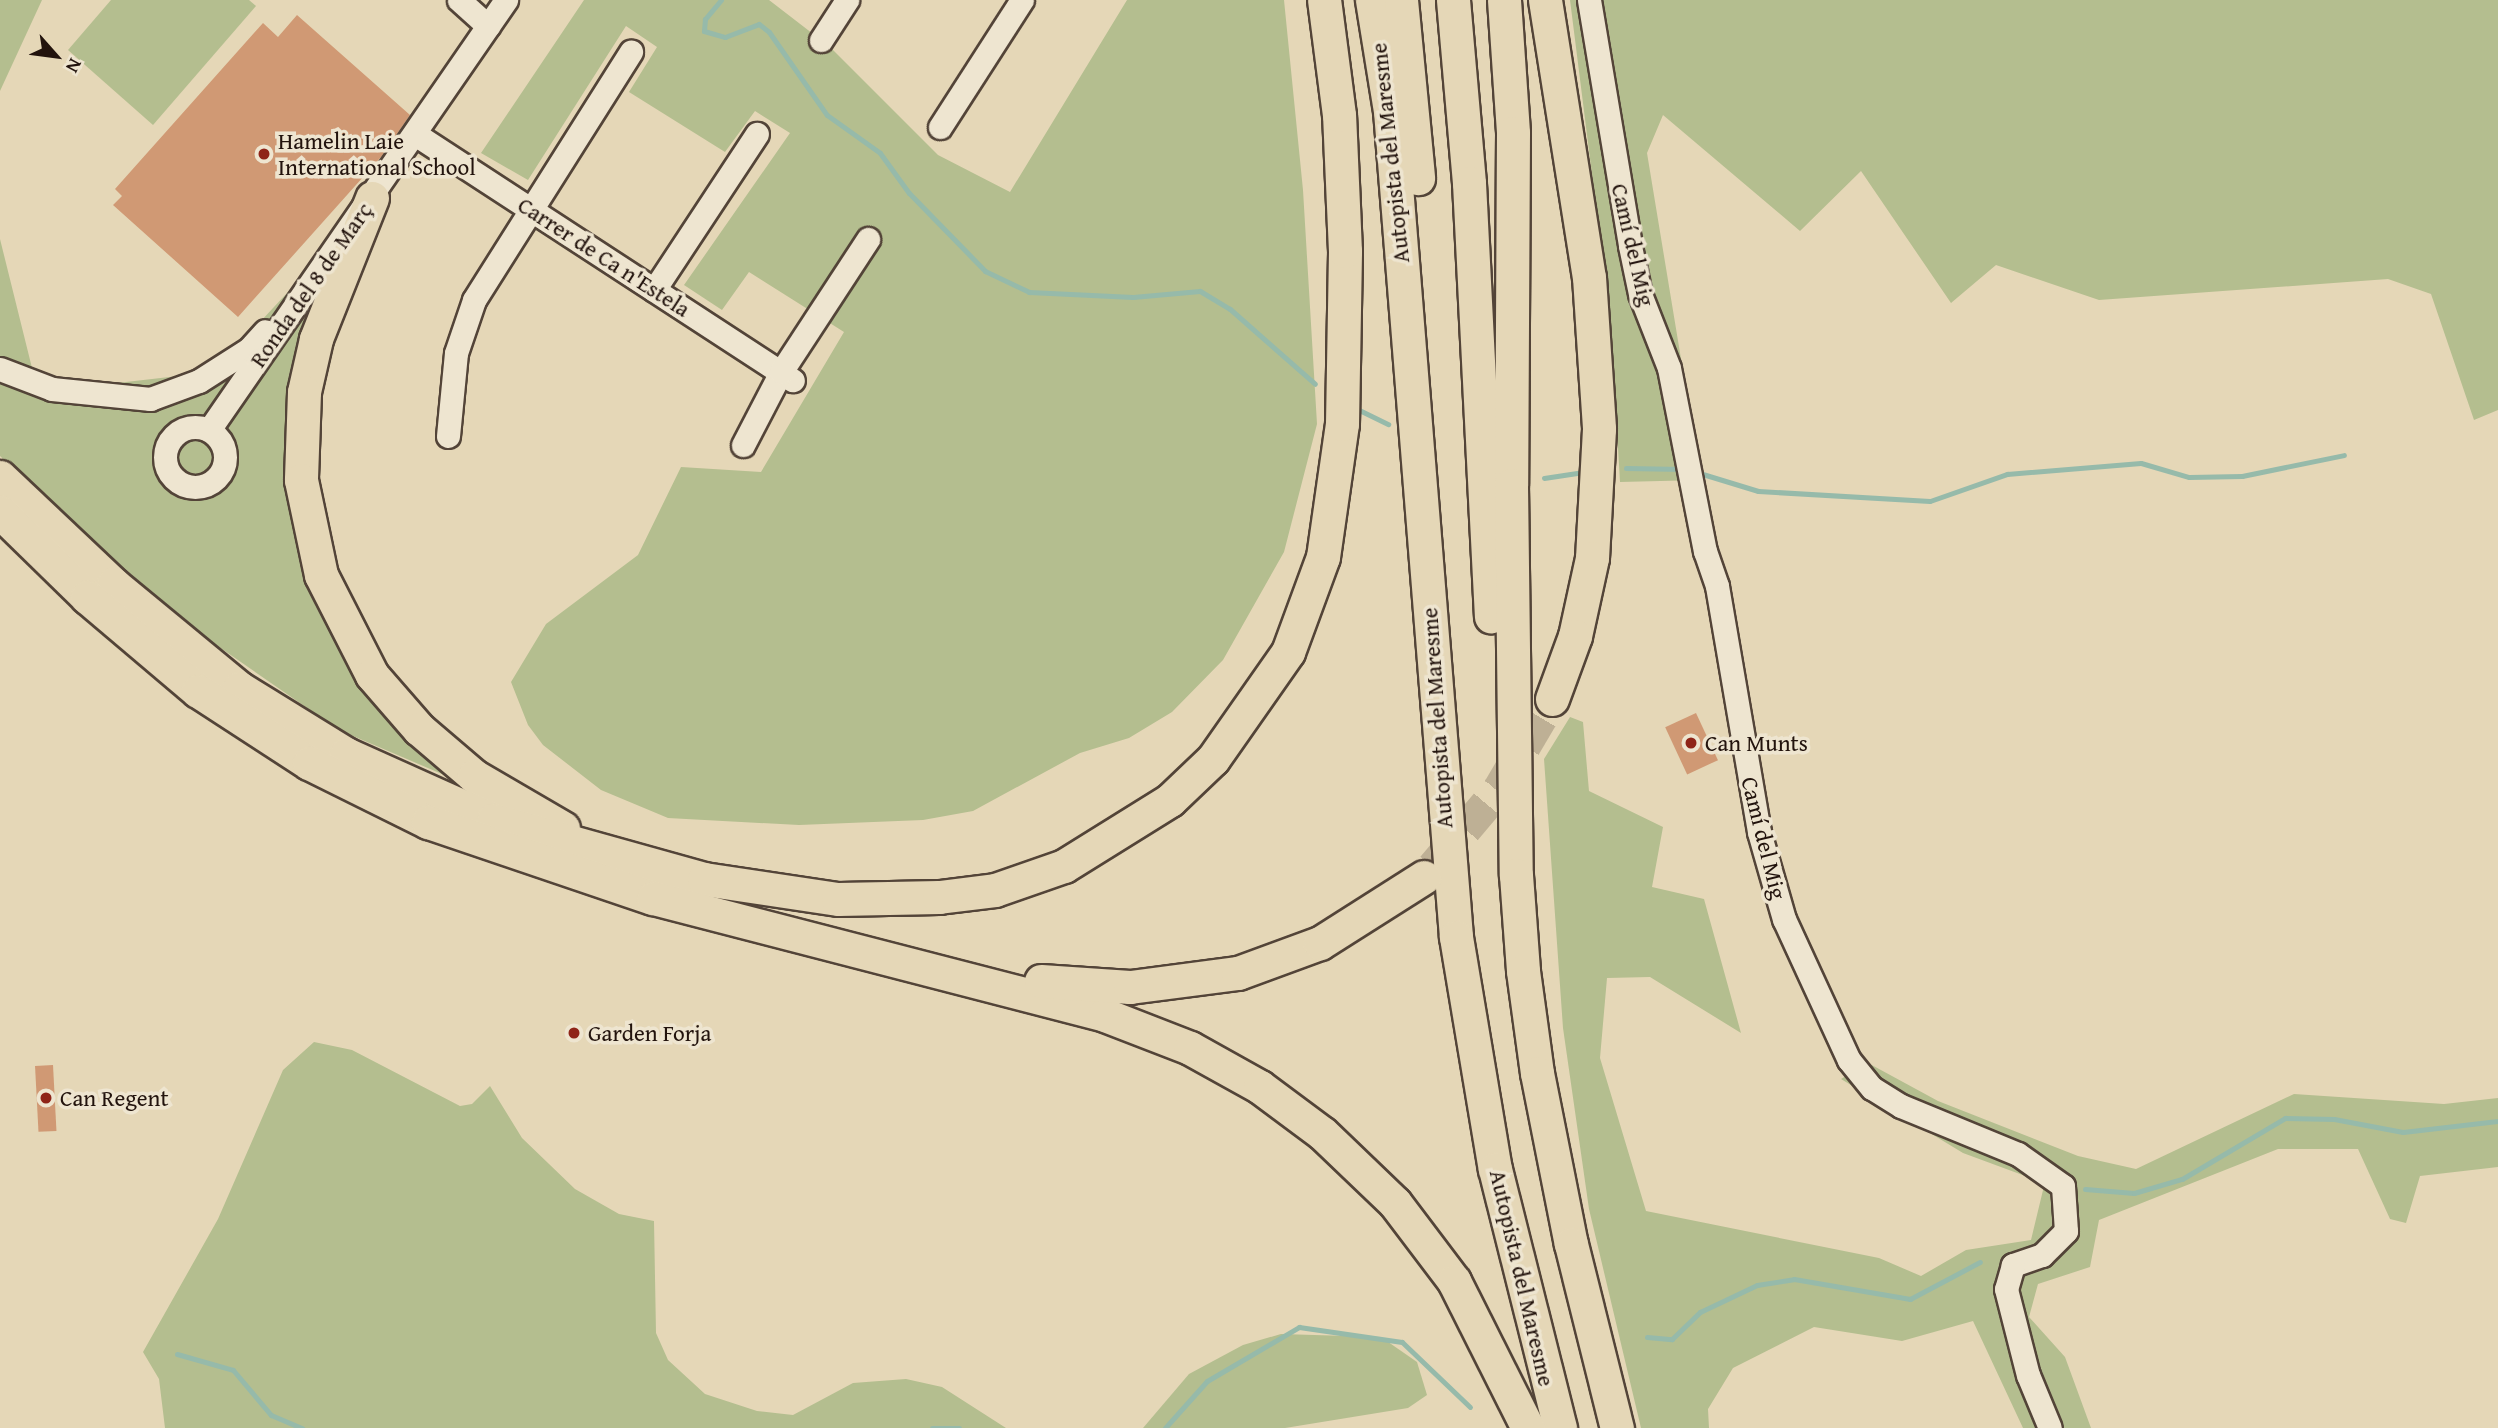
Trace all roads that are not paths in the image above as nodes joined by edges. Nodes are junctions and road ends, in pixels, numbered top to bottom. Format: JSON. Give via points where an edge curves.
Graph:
{"nodes":[{"id":1,"x":459,"y":0,"type":"edge"},
{"id":2,"x":506,"y":0,"type":"edge"},
{"id":3,"x":847,"y":0,"type":"edge"},
{"id":4,"x":1023,"y":0,"type":"edge"},
{"id":5,"x":1324,"y":0,"type":"edge"},
{"id":6,"x":1372,"y":0,"type":"edge"},
{"id":7,"x":1401,"y":0,"type":"edge"},
{"id":8,"x":1452,"y":0,"type":"edge"},
{"id":9,"x":1504,"y":0,"type":"edge"},
{"id":10,"x":1545,"y":0,"type":"edge"},
{"id":11,"x":1589,"y":0,"type":"edge"},
{"id":12,"x":488,"y":26,"type":"junction"},
{"id":13,"x":821,"y":40,"type":"dead end"},
{"id":14,"x":631,"y":52,"type":"dead end"},
{"id":15,"x":940,"y":127,"type":"dead end"},
{"id":16,"x":415,"y":134,"type":"junction"},
{"id":17,"x":757,"y":134,"type":"dead end"},
{"id":18,"x":372,"y":198,"type":"junction"},
{"id":19,"x":529,"y":209,"type":"junction"},
{"id":20,"x":868,"y":239,"type":"dead end"},
{"id":21,"x":313,"y":276,"type":"junction"},
{"id":22,"x":654,"y":290,"type":"junction"},
{"id":23,"x":0,"y":369,"type":"edge"},
{"id":24,"x":787,"y":376,"type":"junction"},
{"id":25,"x":209,"y":430,"type":"dead end"},
{"id":26,"x":448,"y":436,"type":"dead end"},
{"id":27,"x":743,"y":445,"type":"dead end"},
{"id":28,"x":0,"y":477,"type":"edge"},
{"id":29,"x":0,"y":512,"type":"edge"},
{"id":30,"x":1552,"y":699,"type":"tunnel mouth"},
{"id":31,"x":631,"y":862,"type":"junction"},
{"id":32,"x":1516,"y":875,"type":"junction"},
{"id":33,"x":1424,"y":877,"type":"tunnel mouth"},
{"id":34,"x":948,"y":970,"type":"junction"},
{"id":35,"x":1475,"y":1043,"type":"junction"},
{"id":36,"x":1528,"y":1428,"type":"edge"},
{"id":37,"x":1559,"y":1428,"type":"edge"},
{"id":38,"x":1617,"y":1428,"type":"edge"},
{"id":39,"x":2050,"y":1428,"type":"edge"}],
"edges":[{"from":1,"to":12,"type":"street"},
{"from":2,"to":12,"type":"street","name":"Ronda del 8 de Març"},
{"from":3,"to":13,"type":"street"},
{"from":4,"to":15,"type":"street"},
{"from":5,"to":31,"type":"highway","via":[[1339,115],[1345,251],[1342,424],[1332,522],[1288,652],[1221,750],[1170,800],[1117,837],[1064,866],[995,890],[939,897],[838,899]]},
{"from":6,"to":35,"type":"highway","name":"Autopista del Maresme","via":[[1390,111],[1456,937]]},
{"from":7,"to":35,"type":"highway","via":[[1412,85]]},
{"from":8,"to":32,"type":"highway","via":[[1469,183],[1491,614]]},
{"from":9,"to":32,"type":"highway","via":[[1513,133]]},
{"from":10,"to":30,"type":"highway","via":[[1589,277],[1600,429],[1592,558],[1575,636]]},
{"from":11,"to":39,"type":"street","name":"Camí del Mig","via":[[1640,294],[1670,368],[1705,551],[1717,586],[1759,832],[1784,919],[1849,1060],[1872,1088],[1901,1106],[2018,1154],[2063,1186],[2066,1231],[2042,1255],[2013,1265],[2006,1289],[2028,1375]]},
{"from":12,"to":16,"type":"street","name":"Ronda del 8 de Març"},
{"from":14,"to":19,"type":"street"},
{"from":16,"to":18,"type":"street","name":"Ronda del 8 de Març"},
{"from":16,"to":19,"type":"street","name":"Carrer de Ca n'Estela"},
{"from":17,"to":22,"type":"street"},
{"from":18,"to":21,"type":"street","name":"Ronda del 8 de Març"},
{"from":18,"to":31,"type":"highway","via":[[316,339],[304,392],[300,480],[321,575],[372,675],[419,729],[499,792]]},
{"from":19,"to":22,"type":"street","name":"Carrer de Ca n'Estela"},
{"from":19,"to":26,"type":"street","via":[[474,300],[456,354]]},
{"from":20,"to":24,"type":"street"},
{"from":21,"to":23,"type":"street","via":[[249,349],[199,381],[150,399],[52,389]]},
{"from":21,"to":25,"type":"street","name":"Ronda del 8 de Març"},
{"from":22,"to":24,"type":"street","name":"Carrer de Ca n'Estela"},
{"from":24,"to":27,"type":"street"},
{"from":28,"to":31,"type":"highway","via":[[174,639],[288,721],[424,792],[542,837]]},
{"from":29,"to":34,"type":"highway","via":[[88,597],[198,691],[309,763],[382,801],[589,880]]},
{"from":32,"to":38,"type":"highway","via":[[1536,1073],[1571,1244]]},
{"from":33,"to":34,"type":"highway","via":[[1320,943],[1238,973],[1130,987]]},
{"from":34,"to":36,"type":"highway","via":[[1105,1015],[1190,1048],[1260,1087],[1322,1133],[1395,1203],[1454,1282]]},
{"from":35,"to":37,"type":"highway","name":"Autopista del Maresme","via":[[1495,1169]]}]}
